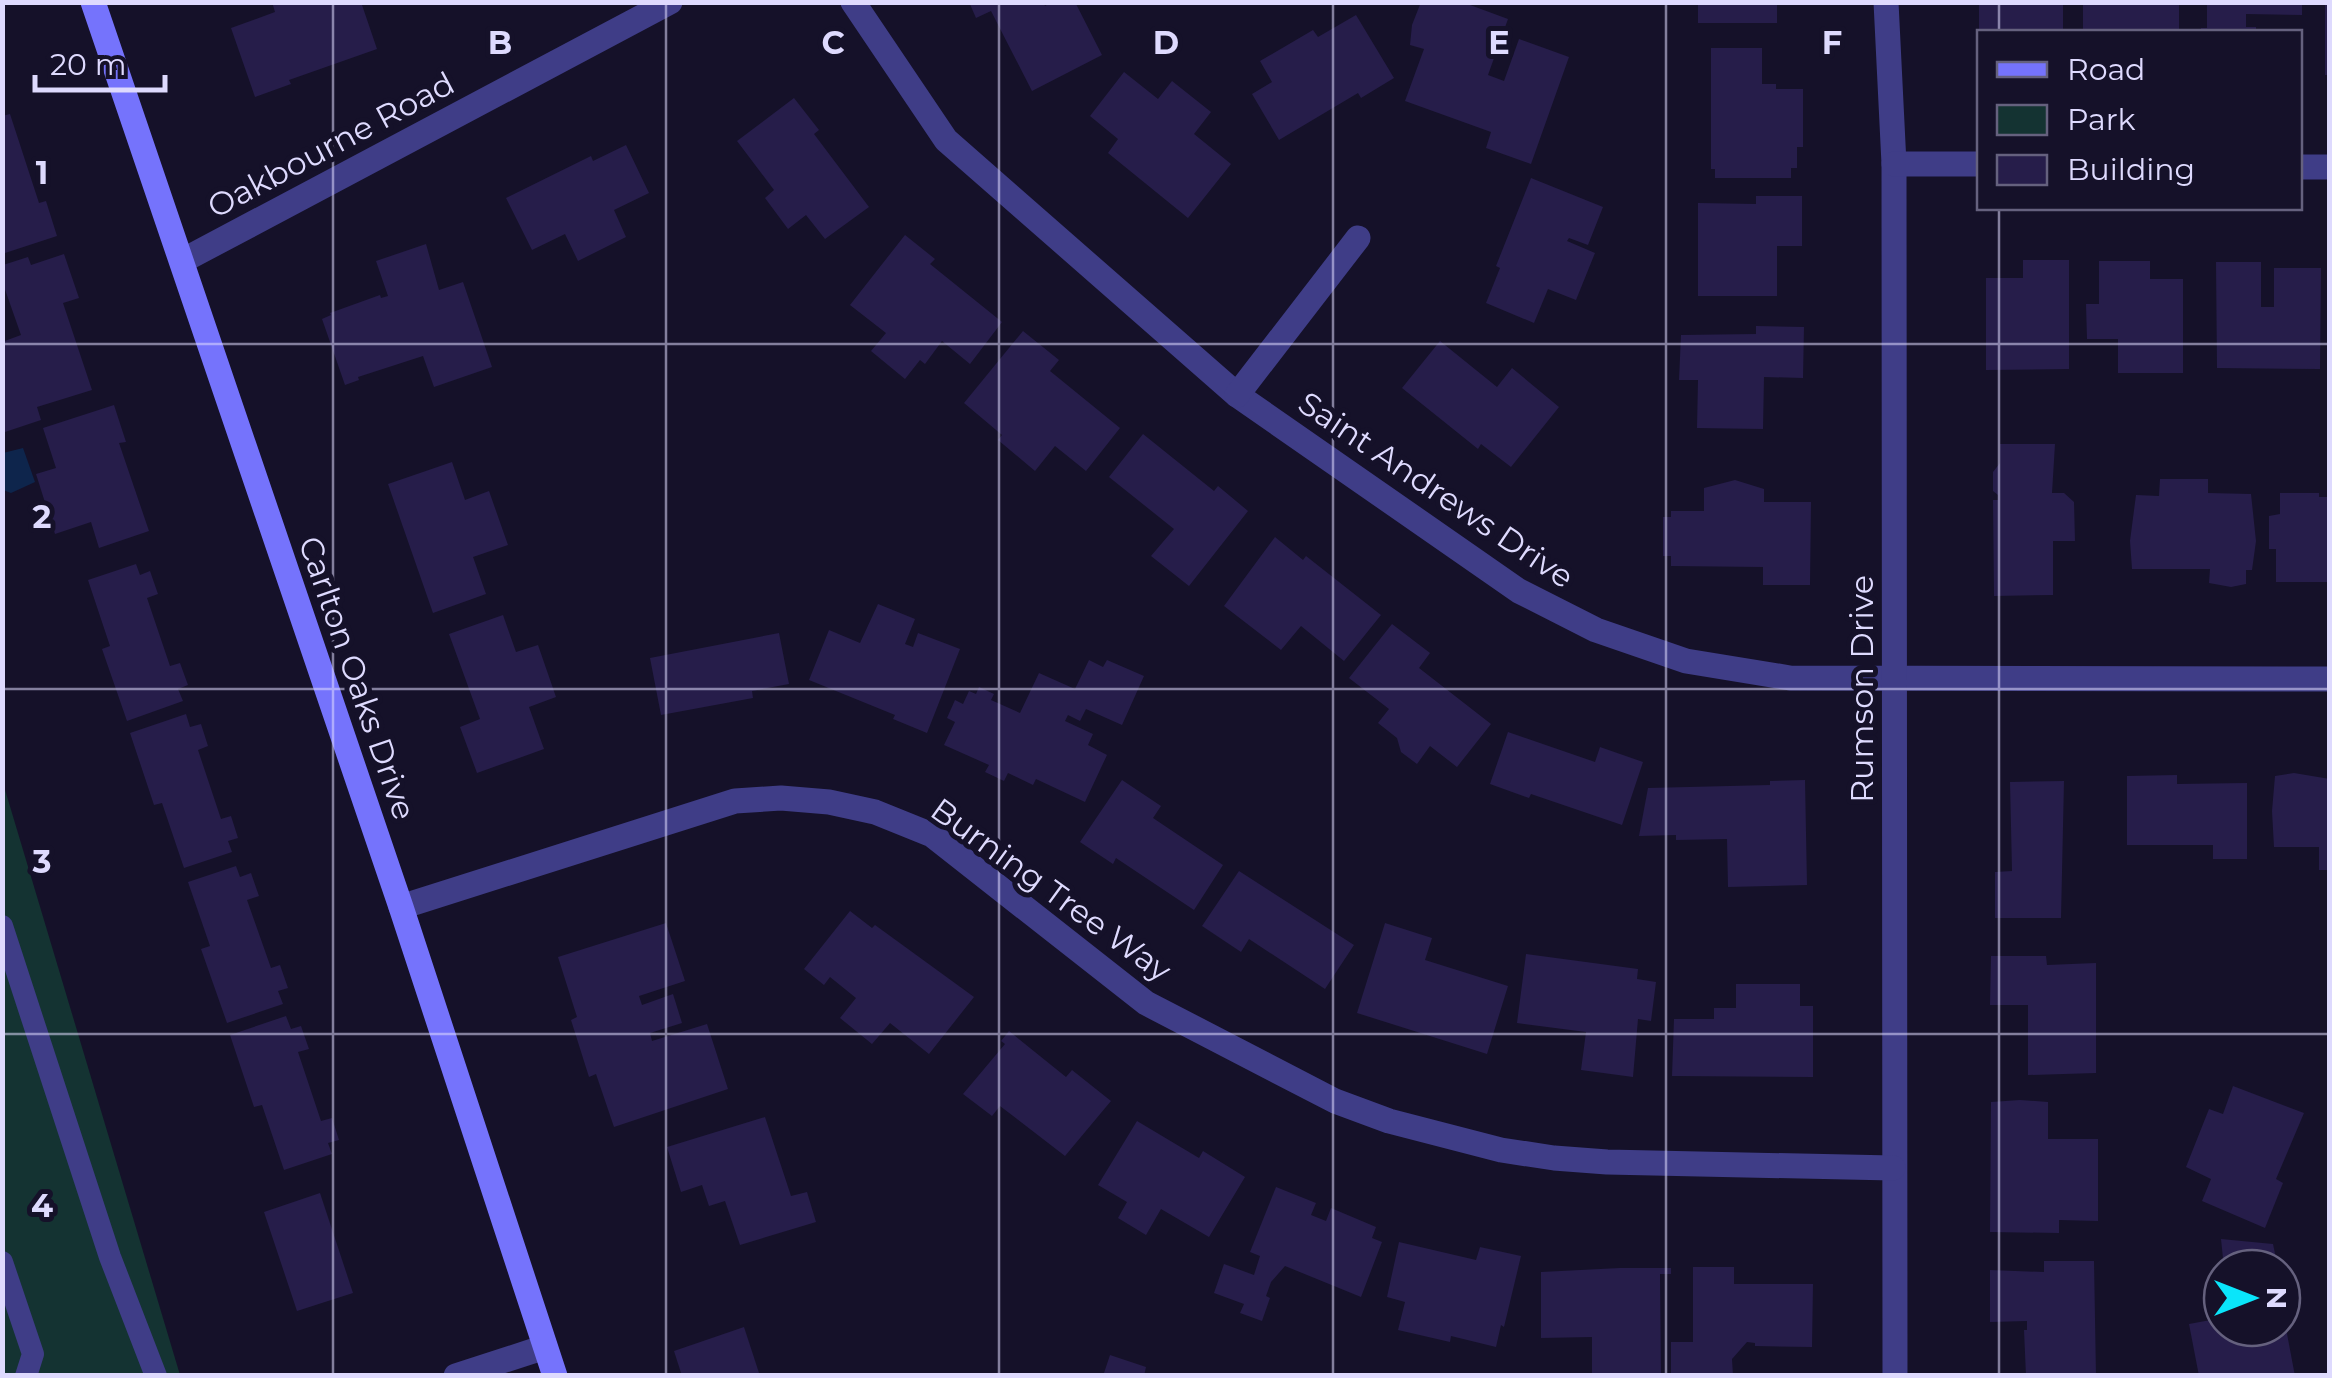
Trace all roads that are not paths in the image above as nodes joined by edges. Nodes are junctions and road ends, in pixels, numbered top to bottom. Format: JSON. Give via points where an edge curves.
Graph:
{"nodes":[{"id":1,"x":93,"y":2,"type":"edge"},
{"id":2,"x":670,"y":2,"type":"edge"},
{"id":3,"x":853,"y":2,"type":"edge"},
{"id":4,"x":1886,"y":2,"type":"edge"},
{"id":5,"x":1894,"y":164,"type":"junction"},
{"id":6,"x":1977,"y":164,"type":"edge"},
{"id":7,"x":2302,"y":167,"type":"edge"},
{"id":8,"x":2330,"y":167,"type":"edge"},
{"id":9,"x":1358,"y":238,"type":"dead end"},
{"id":10,"x":182,"y":261,"type":"junction"},
{"id":11,"x":1238,"y":395,"type":"junction"},
{"id":12,"x":1895,"y":678,"type":"junction"},
{"id":13,"x":2330,"y":679,"type":"edge"},
{"id":14,"x":401,"y":907,"type":"junction"},
{"id":15,"x":2,"y":926,"type":"edge"},
{"id":16,"x":1893,"y":1168,"type":"junction"},
{"id":17,"x":2,"y":1262,"type":"edge"},
{"id":18,"x":546,"y":1346,"type":"junction"},
{"id":19,"x":2,"y":1373,"type":"edge"},
{"id":20,"x":12,"y":1376,"type":"edge"},
{"id":21,"x":26,"y":1376,"type":"edge"},
{"id":22,"x":156,"y":1376,"type":"edge"},
{"id":23,"x":456,"y":1376,"type":"edge"},
{"id":24,"x":556,"y":1376,"type":"edge"},
{"id":25,"x":1895,"y":1376,"type":"edge"}],
"edges":[{"from":1,"to":10,"type":"main road","name":"Carlton Oaks Drive"},
{"from":2,"to":10,"type":"street","name":"Oakbourne Road"},
{"from":3,"to":11,"type":"street","name":"Saint Andrews Drive","via":[[946,140]]},
{"from":4,"to":5,"type":"street","name":"Rumson Drive"},
{"from":5,"to":6,"type":"street"},
{"from":5,"to":12,"type":"street","name":"Rumson Drive"},
{"from":7,"to":8,"type":"street"},
{"from":9,"to":11,"type":"street"},
{"from":10,"to":14,"type":"main road","name":"Carlton Oaks Drive"},
{"from":11,"to":12,"type":"street","name":"Saint Andrews Drive","via":[[1518,590],[1596,630],[1738,672]]},
{"from":12,"to":13,"type":"street","name":"Saint Andrews Drive"},
{"from":12,"to":16,"type":"street","name":"Rumson Drive"},
{"from":14,"to":16,"type":"street","name":"Burning Tree Way","via":[[735,800],[829,802],[932,835],[1146,1003],[1335,1101],[1390,1122],[1554,1158]]},
{"from":14,"to":18,"type":"main road","name":"Carlton Oaks Drive"},
{"from":15,"to":22,"type":"lane"},
{"from":16,"to":25,"type":"street","name":"Rumson Drive"},
{"from":17,"to":21,"type":"lane","via":[[34,1354]]},
{"from":18,"to":23,"type":"street"},
{"from":18,"to":24,"type":"main road","name":"Carlton Oaks Drive"},
{"from":19,"to":20,"type":"lane"}]}
